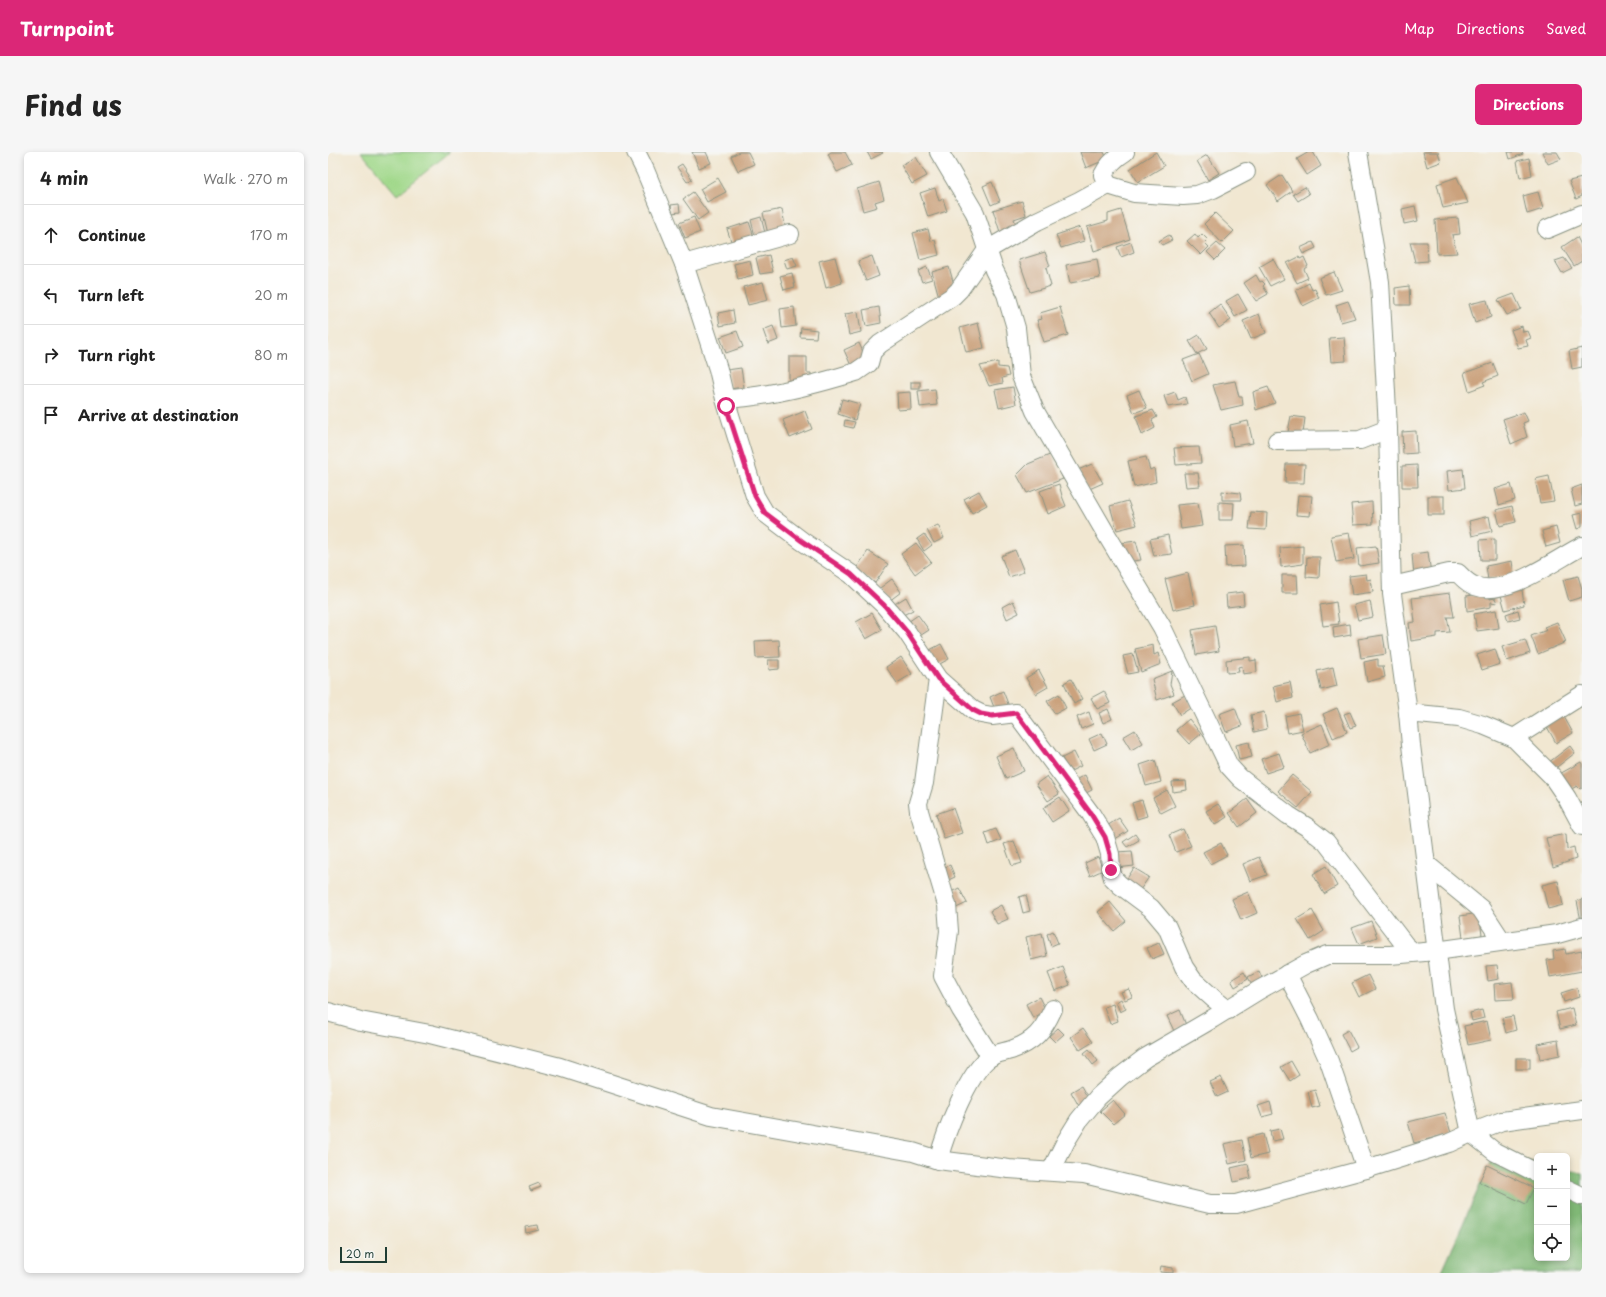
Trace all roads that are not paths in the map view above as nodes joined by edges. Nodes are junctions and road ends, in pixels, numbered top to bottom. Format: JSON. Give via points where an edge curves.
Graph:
{"nodes":[{"id":1,"x":636,"y":152,"type":"edge"},
{"id":2,"x":938,"y":152,"type":"edge"},
{"id":3,"x":1125,"y":152,"type":"edge"},
{"id":4,"x":1358,"y":152,"type":"edge"},
{"id":5,"x":1246,"y":172,"type":"dead end"},
{"id":6,"x":1108,"y":185,"type":"junction"},
{"id":7,"x":1582,"y":214,"type":"edge"},
{"id":8,"x":1547,"y":229,"type":"dead end"},
{"id":9,"x":790,"y":234,"type":"dead end"},
{"id":10,"x":987,"y":250,"type":"junction"},
{"id":11,"x":684,"y":264,"type":"junction"},
{"id":12,"x":725,"y":399,"type":"junction"},
{"id":13,"x":1388,"y":429,"type":"junction"},
{"id":14,"x":1277,"y":441,"type":"dead end"},
{"id":15,"x":1582,"y":546,"type":"edge"},
{"id":16,"x":1392,"y":586,"type":"junction"},
{"id":17,"x":938,"y":679,"type":"junction"},
{"id":18,"x":1582,"y":695,"type":"edge"},
{"id":19,"x":1408,"y":713,"type":"junction"},
{"id":20,"x":1514,"y":738,"type":"junction"},
{"id":21,"x":1582,"y":826,"type":"edge"},
{"id":22,"x":1426,"y":864,"type":"junction"},
{"id":23,"x":1582,"y":927,"type":"edge"},
{"id":24,"x":1502,"y":941,"type":"junction"},
{"id":25,"x":1436,"y":951,"type":"junction"},
{"id":26,"x":1413,"y":952,"type":"junction"},
{"id":27,"x":1288,"y":974,"type":"junction"},
{"id":28,"x":1053,"y":1009,"type":"dead end"},
{"id":29,"x":1228,"y":1010,"type":"junction"},
{"id":30,"x":328,"y":1012,"type":"edge"},
{"id":31,"x":991,"y":1057,"type":"junction"},
{"id":32,"x":1582,"y":1110,"type":"edge"},
{"id":33,"x":1471,"y":1133,"type":"junction"},
{"id":34,"x":938,"y":1160,"type":"junction"},
{"id":35,"x":1366,"y":1169,"type":"junction"},
{"id":36,"x":1051,"y":1171,"type":"junction"},
{"id":37,"x":1534,"y":1172,"type":"edge"},
{"id":38,"x":1570,"y":1190,"type":"edge"},
{"id":39,"x":1582,"y":1196,"type":"edge"}],
"edges":[{"from":1,"to":11,"type":"street"},
{"from":2,"to":10,"type":"street","via":[[975,213]]},
{"from":3,"to":6,"type":"street","via":[[1116,158],[1103,175]]},
{"from":4,"to":13,"type":"street","via":[[1380,282]]},
{"from":5,"to":6,"type":"street","via":[[1213,189],[1183,196],[1134,193]]},
{"from":6,"to":10,"type":"street"},
{"from":7,"to":8,"type":"street"},
{"from":9,"to":11,"type":"street"},
{"from":10,"to":12,"type":"street","via":[[953,296],[880,344],[872,352],[869,363],[856,372],[788,390]]},
{"from":10,"to":26,"type":"street","via":[[1006,294],[1016,328],[1021,376],[1035,411],[1162,627],[1229,766],[1240,778],[1326,842]]},
{"from":11,"to":12,"type":"street","via":[[718,369]]},
{"from":12,"to":17,"type":"street","via":[[755,496],[765,513],[851,574],[884,605],[907,632]]},
{"from":13,"to":14,"type":"street","via":[[1360,440]]},
{"from":13,"to":16,"type":"street"},
{"from":15,"to":16,"type":"street","via":[[1523,579],[1503,587],[1476,587],[1458,573]]},
{"from":16,"to":19,"type":"street"},
{"from":17,"to":29,"type":"street","via":[[981,714],[992,716],[1016,713],[1091,814],[1105,837],[1113,878],[1151,908],[1167,927],[1184,967],[1193,980]]},
{"from":17,"to":31,"type":"street","via":[[924,783],[918,803],[919,811],[947,905],[949,931],[943,976]]},
{"from":18,"to":20,"type":"street"},
{"from":19,"to":20,"type":"street","via":[[1460,718]]},
{"from":19,"to":22,"type":"street"},
{"from":20,"to":21,"type":"street","via":[[1552,776]]},
{"from":22,"to":24,"type":"street","via":[[1481,909]]},
{"from":22,"to":25,"type":"street"},
{"from":23,"to":24,"type":"street","via":[[1557,934]]},
{"from":24,"to":25,"type":"street"},
{"from":25,"to":26,"type":"street"},
{"from":25,"to":33,"type":"street","via":[[1444,1009]]},
{"from":26,"to":27,"type":"street","via":[[1366,956],[1327,955]]},
{"from":27,"to":29,"type":"street"},
{"from":27,"to":35,"type":"street","via":[[1329,1060]]},
{"from":28,"to":31,"type":"street","via":[[1037,1036],[1016,1048]]},
{"from":29,"to":36,"type":"street","via":[[1145,1058],[1098,1097],[1079,1120]]},
{"from":30,"to":34,"type":"street","via":[[560,1066],[711,1116],[913,1152]]},
{"from":31,"to":34,"type":"street","via":[[977,1071],[963,1096]]},
{"from":32,"to":33,"type":"street","via":[[1502,1121]]},
{"from":33,"to":35,"type":"street","via":[[1449,1143]]},
{"from":33,"to":37,"type":"street","via":[[1495,1152]]},
{"from":34,"to":36,"type":"street","via":[[1009,1169]]},
{"from":35,"to":36,"type":"street","via":[[1236,1204],[1210,1204],[1084,1174]]},
{"from":38,"to":39,"type":"street"}]}
